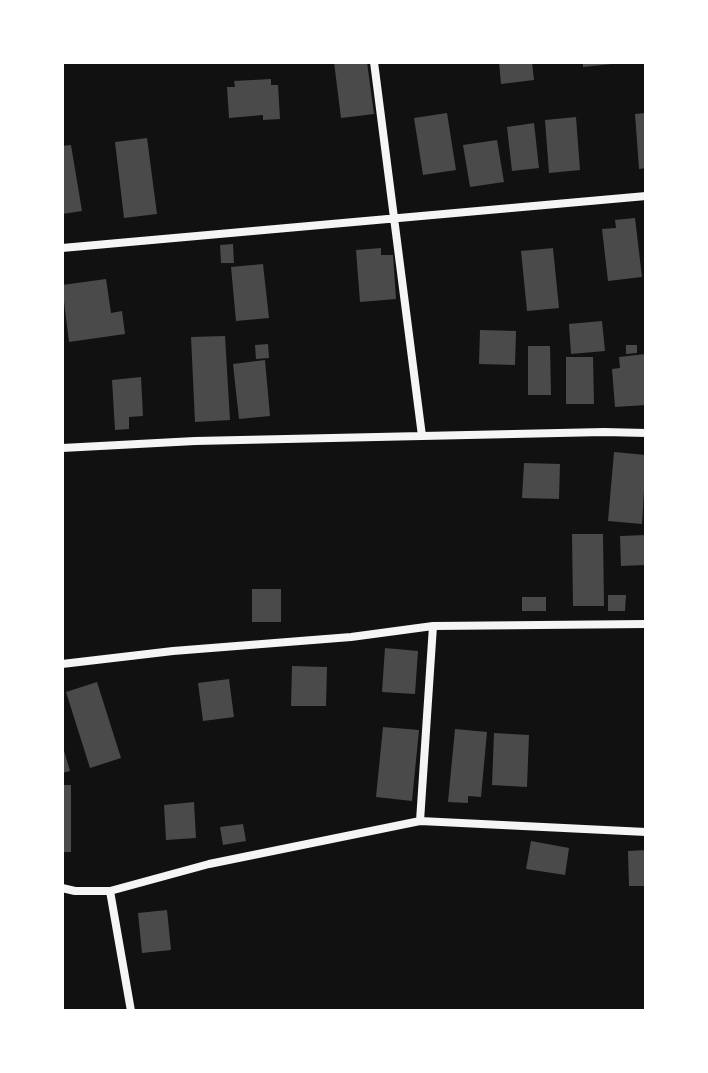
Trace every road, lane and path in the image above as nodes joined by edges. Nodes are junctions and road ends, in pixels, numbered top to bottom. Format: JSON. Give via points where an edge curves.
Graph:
{"nodes":[{"id":1,"x":374,"y":62,"type":"edge"},
{"id":2,"x":646,"y":196,"type":"edge"},
{"id":3,"x":394,"y":219,"type":"junction"},
{"id":4,"x":62,"y":248,"type":"edge"},
{"id":5,"x":646,"y":433,"type":"edge"},
{"id":6,"x":422,"y":436,"type":"junction"},
{"id":7,"x":62,"y":448,"type":"edge"},
{"id":8,"x":646,"y":624,"type":"edge"},
{"id":9,"x":433,"y":626,"type":"junction"},
{"id":10,"x":62,"y":664,"type":"edge"},
{"id":11,"x":420,"y":821,"type":"junction"},
{"id":12,"x":646,"y":832,"type":"edge"},
{"id":13,"x":62,"y":888,"type":"edge"},
{"id":14,"x":110,"y":891,"type":"junction"},
{"id":15,"x":131,"y":1011,"type":"edge"}],
"edges":[{"from":1,"to":3,"type":"street"},
{"from":2,"to":3,"type":"street"},
{"from":3,"to":4,"type":"street"},
{"from":3,"to":6,"type":"street"},
{"from":5,"to":6,"type":"street"},
{"from":6,"to":7,"type":"street"},
{"from":8,"to":9,"type":"street"},
{"from":9,"to":10,"type":"street"},
{"from":9,"to":11,"type":"street"},
{"from":11,"to":12,"type":"street"},
{"from":11,"to":14,"type":"street","via":[[209,864]]},
{"from":13,"to":14,"type":"street"},
{"from":14,"to":15,"type":"street"}]}
